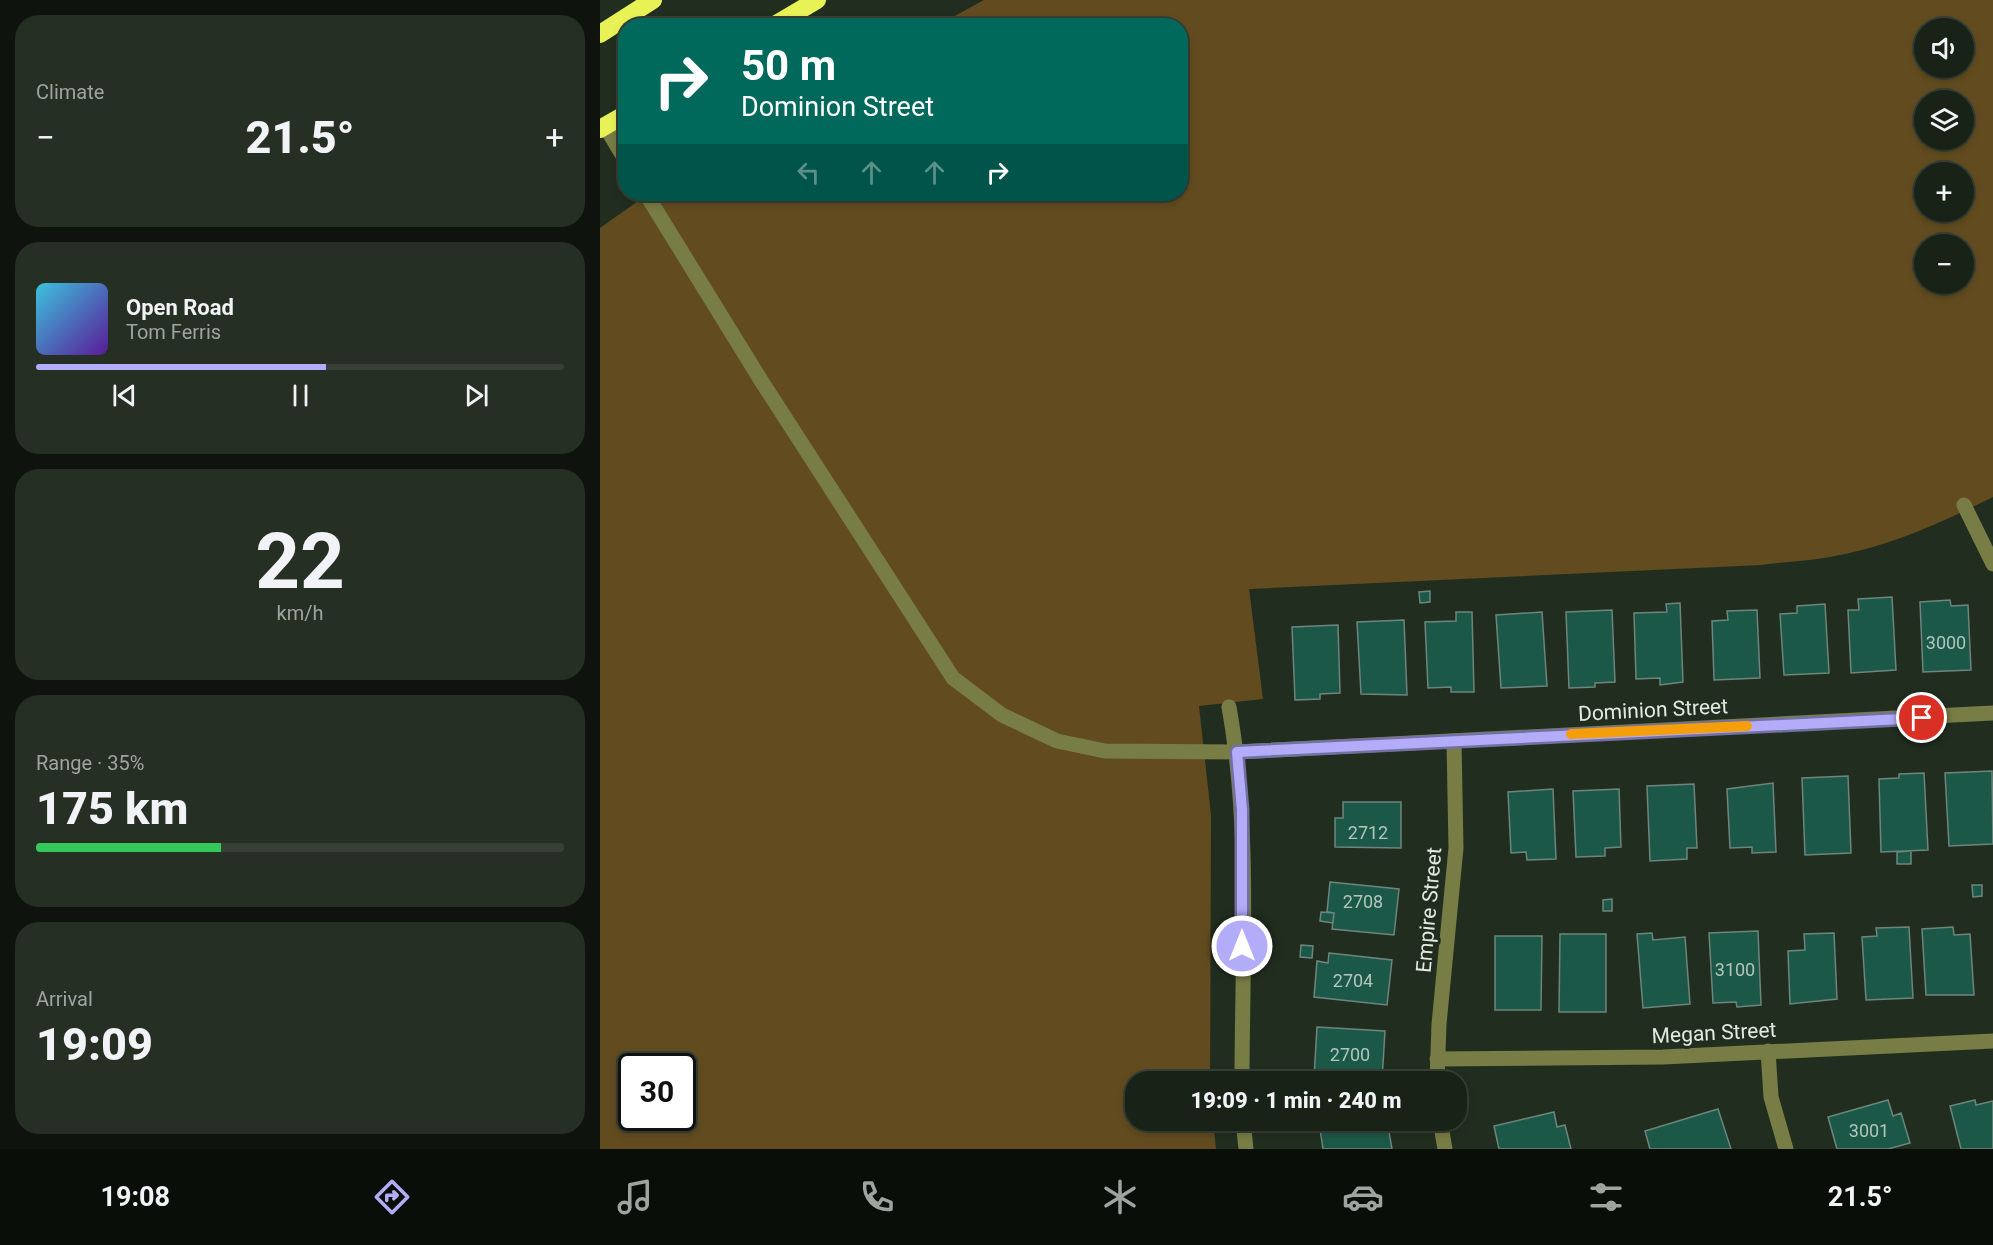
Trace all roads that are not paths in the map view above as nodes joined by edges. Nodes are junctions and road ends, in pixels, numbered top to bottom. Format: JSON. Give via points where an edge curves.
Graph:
{"nodes":[{"id":1,"x":653,"y":0,"type":"edge"},
{"id":2,"x":817,"y":0,"type":"edge"},
{"id":3,"x":625,"y":18,"type":"edge"},
{"id":4,"x":786,"y":18,"type":"edge"},
{"id":5,"x":618,"y":22,"type":"edge"},
{"id":6,"x":600,"y":34,"type":"edge"},
{"id":7,"x":618,"y":119,"type":"edge"},
{"id":8,"x":602,"y":128,"type":"edge"},
{"id":9,"x":618,"y":150,"type":"edge"},
{"id":10,"x":650,"y":201,"type":"edge"},
{"id":11,"x":1964,"y":505,"type":"dead end"},
{"id":12,"x":1993,"y":564,"type":"edge"},
{"id":13,"x":1229,"y":707,"type":"dead end"},
{"id":14,"x":1993,"y":713,"type":"edge"},
{"id":15,"x":1454,"y":741,"type":"junction"},
{"id":16,"x":1237,"y":752,"type":"junction"},
{"id":17,"x":1993,"y":1041,"type":"edge"},
{"id":18,"x":1768,"y":1051,"type":"junction"},
{"id":19,"x":1437,"y":1059,"type":"junction"},
{"id":20,"x":1242,"y":1071,"type":"edge"},
{"id":21,"x":1437,"y":1071,"type":"edge"},
{"id":22,"x":1244,"y":1131,"type":"edge"},
{"id":23,"x":1442,"y":1131,"type":"edge"},
{"id":24,"x":1246,"y":1149,"type":"edge"},
{"id":25,"x":1445,"y":1149,"type":"edge"},
{"id":26,"x":1786,"y":1149,"type":"edge"}],
"edges":[{"from":1,"to":3,"type":"highway"},
{"from":2,"to":4,"type":"highway"},
{"from":5,"to":6,"type":"highway"},
{"from":7,"to":8,"type":"highway"},
{"from":8,"to":9,"type":"street"},
{"from":10,"to":16,"type":"street","name":"Dominion Street","via":[[953,678],[1002,715],[1057,741],[1105,751]]},
{"from":11,"to":12,"type":"street"},
{"from":13,"to":16,"type":"street"},
{"from":14,"to":15,"type":"street","name":"Dominion Street"},
{"from":15,"to":16,"type":"street","name":"Dominion Street"},
{"from":15,"to":19,"type":"street","name":"Empire Street","via":[[1456,848]]},
{"from":16,"to":20,"type":"street","via":[[1242,810]]},
{"from":17,"to":18,"type":"street","name":"Megan Street"},
{"from":18,"to":19,"type":"street","name":"Megan Street","via":[[1663,1057]]},
{"from":18,"to":26,"type":"street","via":[[1771,1098]]},
{"from":19,"to":21,"type":"street","name":"Empire Street"},
{"from":22,"to":24,"type":"street"},
{"from":23,"to":25,"type":"street"}]}
